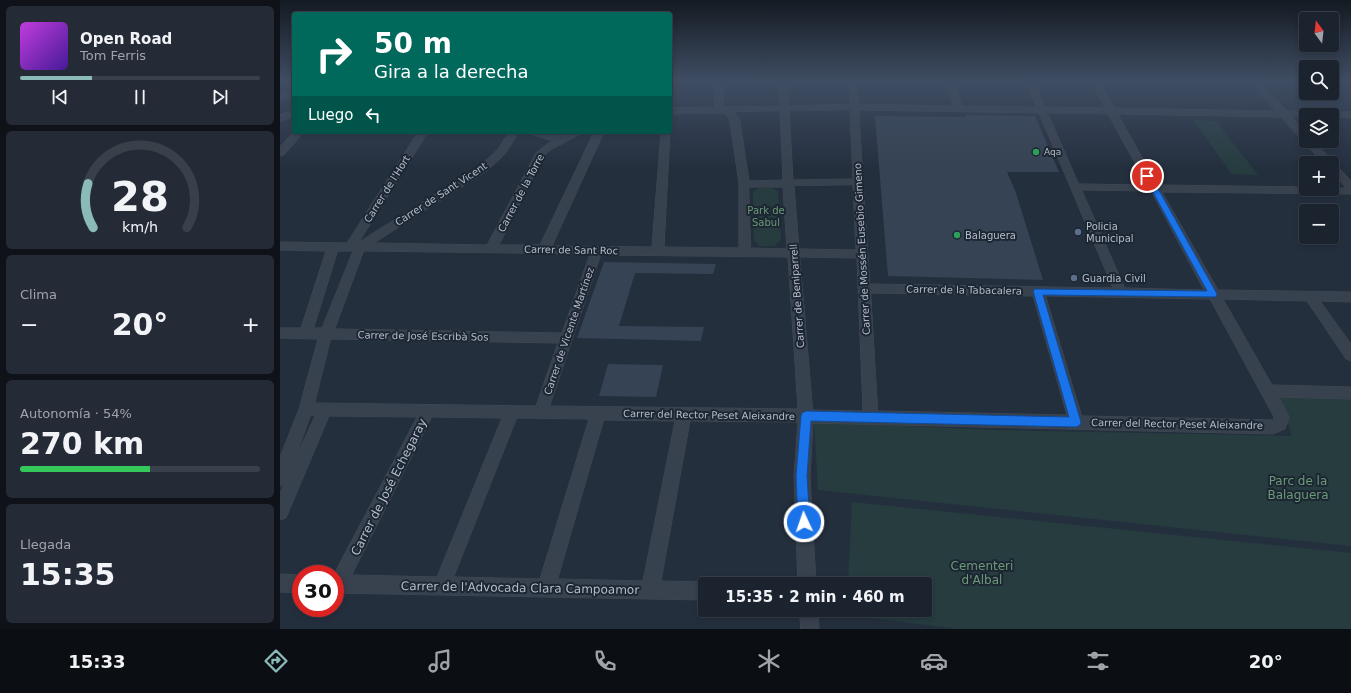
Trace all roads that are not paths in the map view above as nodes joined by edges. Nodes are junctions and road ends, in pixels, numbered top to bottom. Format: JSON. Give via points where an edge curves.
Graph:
{"nodes":[{"id":1,"x":763,"y":109,"type":"edge"},
{"id":2,"x":784,"y":109,"type":"edge"},
{"id":3,"x":855,"y":109,"type":"edge"},
{"id":4,"x":988,"y":109,"type":"edge"},
{"id":5,"x":1111,"y":109,"type":"edge"},
{"id":6,"x":1280,"y":109,"type":"edge"},
{"id":7,"x":724,"y":110,"type":"junction"},
{"id":8,"x":1042,"y":110,"type":"junction"},
{"id":9,"x":672,"y":111,"type":"edge"},
{"id":10,"x":1112,"y":112,"type":"junction"},
{"id":11,"x":1284,"y":114,"type":"junction"},
{"id":12,"x":292,"y":115,"type":"edge"},
{"id":13,"x":1351,"y":115,"type":"edge"},
{"id":14,"x":280,"y":118,"type":"edge"},
{"id":15,"x":1299,"y":130,"type":"edge"},
{"id":16,"x":298,"y":134,"type":"edge"},
{"id":17,"x":422,"y":134,"type":"edge"},
{"id":18,"x":513,"y":134,"type":"edge"},
{"id":19,"x":575,"y":134,"type":"edge"},
{"id":20,"x":598,"y":134,"type":"edge"},
{"id":21,"x":666,"y":134,"type":"edge"},
{"id":22,"x":1315,"y":148,"type":"edge"},
{"id":23,"x":280,"y":153,"type":"edge"},
{"id":24,"x":1323,"y":156,"type":"edge"},
{"id":25,"x":1339,"y":174,"type":"edge"},
{"id":26,"x":859,"y":182,"type":"junction"},
{"id":27,"x":788,"y":183,"type":"junction"},
{"id":28,"x":744,"y":184,"type":"junction"},
{"id":29,"x":1076,"y":187,"type":"junction"},
{"id":30,"x":1351,"y":187,"type":"edge"},
{"id":31,"x":1154,"y":188,"type":"junction"},
{"id":32,"x":1351,"y":191,"type":"edge"},
{"id":33,"x":280,"y":246,"type":"edge"},
{"id":34,"x":333,"y":247,"type":"junction"},
{"id":35,"x":355,"y":247,"type":"junction"},
{"id":36,"x":492,"y":249,"type":"junction"},
{"id":37,"x":544,"y":250,"type":"junction"},
{"id":38,"x":598,"y":250,"type":"junction"},
{"id":39,"x":658,"y":251,"type":"junction"},
{"id":40,"x":745,"y":252,"type":"junction"},
{"id":41,"x":794,"y":253,"type":"junction"},
{"id":42,"x":863,"y":254,"type":"junction"},
{"id":43,"x":864,"y":288,"type":"junction"},
{"id":44,"x":1038,"y":291,"type":"junction"},
{"id":45,"x":1121,"y":293,"type":"junction"},
{"id":46,"x":1213,"y":294,"type":"junction"},
{"id":47,"x":1310,"y":296,"type":"junction"},
{"id":48,"x":1351,"y":297,"type":"edge"},
{"id":49,"x":280,"y":333,"type":"edge"},
{"id":50,"x":306,"y":334,"type":"junction"},
{"id":51,"x":326,"y":334,"type":"junction"},
{"id":52,"x":566,"y":338,"type":"junction"},
{"id":53,"x":1351,"y":355,"type":"edge"},
{"id":54,"x":1268,"y":391,"type":"junction"},
{"id":55,"x":1351,"y":393,"type":"edge"},
{"id":56,"x":306,"y":409,"type":"junction"},
{"id":57,"x":325,"y":409,"type":"junction"},
{"id":58,"x":428,"y":411,"type":"junction"},
{"id":59,"x":512,"y":412,"type":"junction"},
{"id":60,"x":541,"y":412,"type":"junction"},
{"id":61,"x":598,"y":413,"type":"junction"},
{"id":62,"x":684,"y":414,"type":"junction"},
{"id":63,"x":806,"y":416,"type":"junction"},
{"id":64,"x":871,"y":418,"type":"junction"},
{"id":65,"x":1076,"y":422,"type":"junction"},
{"id":66,"x":280,"y":478,"type":"edge"},
{"id":67,"x":280,"y":512,"type":"edge"},
{"id":68,"x":344,"y":569,"type":"edge"},
{"id":69,"x":807,"y":577,"type":"edge"},
{"id":70,"x":280,"y":583,"type":"edge"},
{"id":71,"x":292,"y":584,"type":"edge"},
{"id":72,"x":344,"y":584,"type":"edge"},
{"id":73,"x":442,"y":586,"type":"junction"},
{"id":74,"x":546,"y":588,"type":"junction"},
{"id":75,"x":650,"y":590,"type":"junction"},
{"id":76,"x":698,"y":592,"type":"edge"},
{"id":77,"x":809,"y":617,"type":"edge"},
{"id":78,"x":810,"y":629,"type":"edge"}],
"edges":[{"from":1,"to":7,"type":"street"},
{"from":2,"to":27,"type":"street","name":"Carrer de Beniparrell"},
{"from":3,"to":26,"type":"street","name":"Carrer de Mossén Eusebio Gimeno"},
{"from":4,"to":8,"type":"street"},
{"from":5,"to":10,"type":"street"},
{"from":6,"to":11,"type":"street"},
{"from":7,"to":9,"type":"street"},
{"from":7,"to":28,"type":"street","via":[[730,113],[735,121]]},
{"from":8,"to":10,"type":"street"},
{"from":8,"to":29,"type":"street"},
{"from":10,"to":11,"type":"street"},
{"from":10,"to":31,"type":"street"},
{"from":11,"to":13,"type":"street"},
{"from":11,"to":15,"type":"street"},
{"from":12,"to":14,"type":"street"},
{"from":16,"to":23,"type":"street"},
{"from":17,"to":35,"type":"street","name":"Carrer de l'Hort"},
{"from":18,"to":35,"type":"street","name":"Carrer de Sant Vicent","via":[[508,144],[484,168]]},
{"from":19,"to":36,"type":"street","name":"Carrer de la Torre","via":[[547,148],[540,155]]},
{"from":20,"to":37,"type":"street"},
{"from":21,"to":39,"type":"street"},
{"from":22,"to":24,"type":"street"},
{"from":25,"to":30,"type":"street"},
{"from":26,"to":27,"type":"street"},
{"from":26,"to":42,"type":"street","name":"Carrer de Mossén Eusebio Gimeno"},
{"from":27,"to":28,"type":"street"},
{"from":27,"to":41,"type":"street","name":"Carrer de Beniparrell"},
{"from":28,"to":40,"type":"street"},
{"from":29,"to":31,"type":"street"},
{"from":29,"to":45,"type":"street"},
{"from":31,"to":32,"type":"street"},
{"from":31,"to":46,"type":"street"},
{"from":33,"to":34,"type":"street","name":"Carrer de Sant Roc"},
{"from":34,"to":35,"type":"street","name":"Carrer de Sant Roc"},
{"from":34,"to":50,"type":"street"},
{"from":35,"to":36,"type":"street","name":"Carrer de Sant Roc"},
{"from":35,"to":51,"type":"street","name":"Carrer de l'Hort"},
{"from":36,"to":37,"type":"street","name":"Carrer de Sant Roc"},
{"from":37,"to":38,"type":"street","name":"Carrer de Sant Roc"},
{"from":38,"to":39,"type":"street","name":"Carrer de Sant Roc"},
{"from":38,"to":52,"type":"street","name":"Carrer de Vicente Martínez"},
{"from":39,"to":40,"type":"street","name":"Carrer de Sant Roc"},
{"from":40,"to":41,"type":"street","name":"Carrer de Sant Roc"},
{"from":41,"to":42,"type":"street","name":"Carrer de Sant Roc"},
{"from":41,"to":63,"type":"street","name":"Carrer de Beniparrell"},
{"from":42,"to":43,"type":"street","name":"Carrer de Mossén Eusebio Gimeno"},
{"from":43,"to":44,"type":"street","name":"Carrer de la Tabacalera"},
{"from":43,"to":64,"type":"street","name":"Carrer de Mossén Eusebio Gimeno"},
{"from":44,"to":45,"type":"street","name":"Carrer de la Tabacalera"},
{"from":44,"to":65,"type":"street"},
{"from":45,"to":46,"type":"street","name":"Carrer de la Tabacalera"},
{"from":46,"to":47,"type":"street","name":"Carrer de la Tabacalera"},
{"from":46,"to":54,"type":"street"},
{"from":47,"to":48,"type":"street","name":"Carrer de la Tabacalera"},
{"from":47,"to":53,"type":"street"},
{"from":49,"to":50,"type":"street","name":"Carrer de José Escribà Sos"},
{"from":50,"to":51,"type":"street","name":"Carrer de José Escribà Sos"},
{"from":51,"to":52,"type":"street","name":"Carrer de José Escribà Sos"},
{"from":51,"to":56,"type":"street","name":"Carrer de l'Hort"},
{"from":52,"to":60,"type":"street","name":"Carrer de Vicente Martínez"},
{"from":54,"to":55,"type":"street"},
{"from":54,"to":65,"type":"street","name":"Carrer del Rector Peset Aleixandre","via":[[1282,417],[1280,424],[1273,427]]},
{"from":56,"to":57,"type":"street","name":"Carrer del Rector Peset Aleixandre"},
{"from":56,"to":66,"type":"street","name":"Carrer de l'Hort"},
{"from":57,"to":58,"type":"street","name":"Carrer del Rector Peset Aleixandre"},
{"from":57,"to":67,"type":"street"},
{"from":58,"to":59,"type":"street","name":"Carrer del Rector Peset Aleixandre"},
{"from":58,"to":68,"type":"street","name":"Carrer de José Echegaray"},
{"from":59,"to":60,"type":"street","name":"Carrer del Rector Peset Aleixandre"},
{"from":59,"to":73,"type":"street"},
{"from":60,"to":61,"type":"street","name":"Carrer del Rector Peset Aleixandre"},
{"from":61,"to":62,"type":"street","name":"Carrer del Rector Peset Aleixandre"},
{"from":61,"to":74,"type":"street"},
{"from":62,"to":63,"type":"street","name":"Carrer del Rector Peset Aleixandre"},
{"from":62,"to":75,"type":"street"},
{"from":63,"to":64,"type":"street","name":"Carrer del Rector Peset Aleixandre"},
{"from":63,"to":69,"type":"street","name":"Carrer de Beniparrell","via":[[802,476]]},
{"from":64,"to":65,"type":"street","name":"Carrer del Rector Peset Aleixandre"},
{"from":70,"to":71,"type":"street"},
{"from":72,"to":73,"type":"street","name":"Carrer de l'Advocada Clara Campoamor"},
{"from":73,"to":74,"type":"street","name":"Carrer de l'Advocada Clara Campoamor"},
{"from":74,"to":75,"type":"street","name":"Carrer de l'Advocada Clara Campoamor"},
{"from":75,"to":76,"type":"street","name":"Carrer de l'Advocada Clara Campoamor"},
{"from":77,"to":78,"type":"street"}]}
